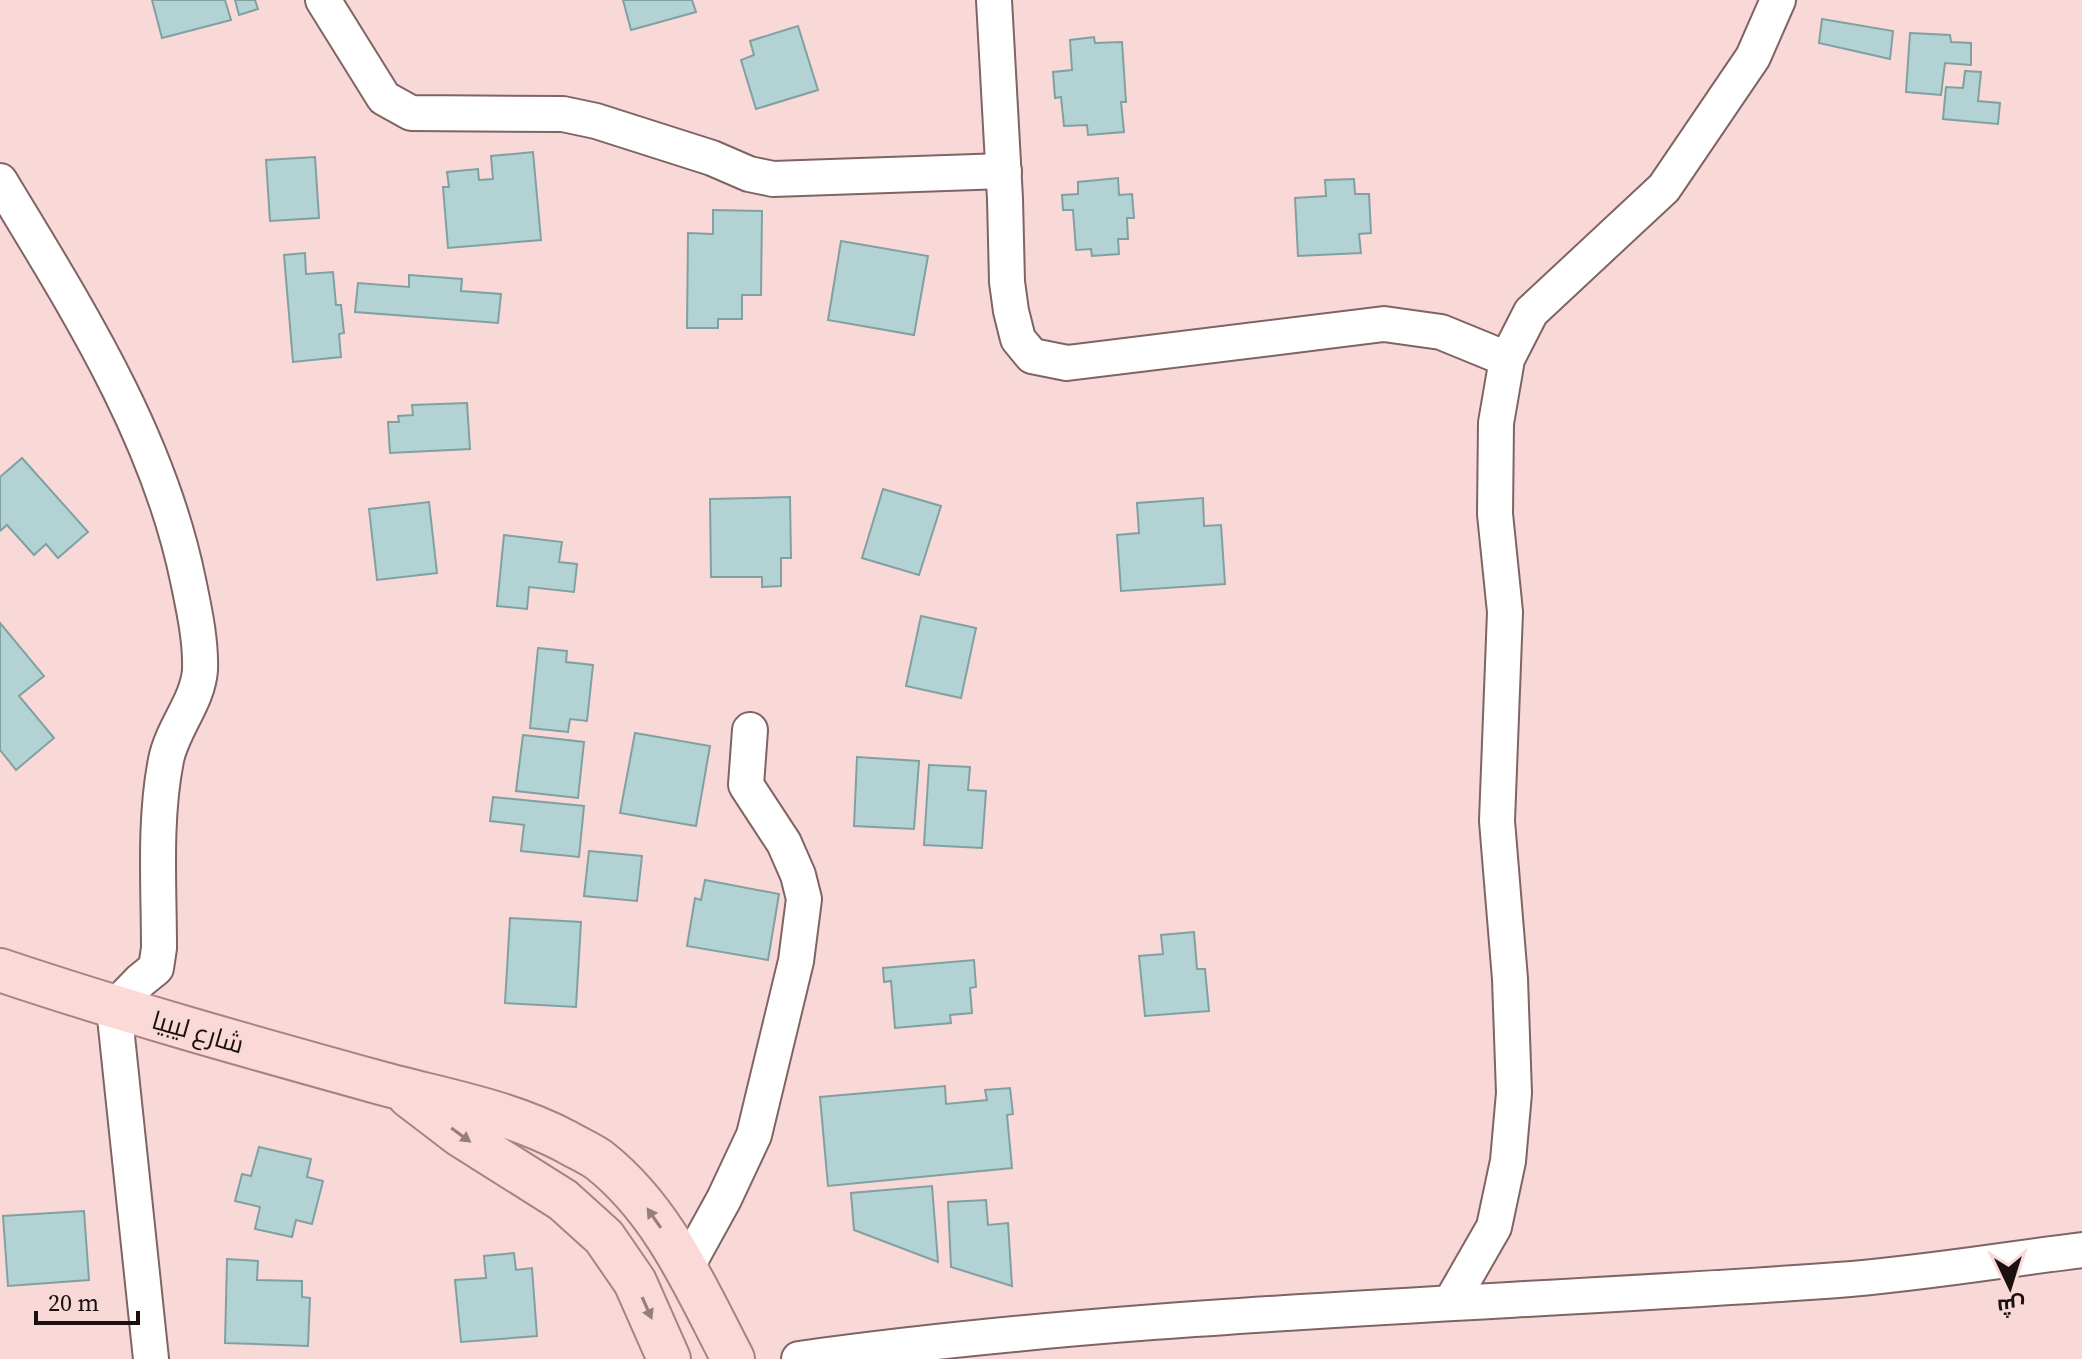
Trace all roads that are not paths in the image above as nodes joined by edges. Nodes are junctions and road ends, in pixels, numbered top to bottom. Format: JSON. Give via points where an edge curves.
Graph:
{"nodes":[{"id":1,"x":323,"y":0,"type":"edge"},
{"id":2,"x":994,"y":0,"type":"edge"},
{"id":3,"x":1778,"y":0,"type":"edge"},
{"id":4,"x":1004,"y":171,"type":"junction"},
{"id":5,"x":0,"y":181,"type":"edge"},
{"id":6,"x":1507,"y":359,"type":"junction"},
{"id":7,"x":750,"y":730,"type":"dead end"},
{"id":8,"x":0,"y":970,"type":"edge"},
{"id":9,"x":114,"y":1008,"type":"junction"},
{"id":10,"x":399,"y":1088,"type":"junction"},
{"id":11,"x":2082,"y":1250,"type":"edge"},
{"id":12,"x":686,"y":1268,"type":"junction"},
{"id":13,"x":1451,"y":1302,"type":"junction"},
{"id":14,"x":925,"y":1350,"type":"edge"},
{"id":15,"x":151,"y":1359,"type":"edge"},
{"id":16,"x":669,"y":1359,"type":"edge"},
{"id":17,"x":733,"y":1359,"type":"edge"},
{"id":18,"x":799,"y":1359,"type":"edge"}],
"edges":[{"from":1,"to":4,"type":"street","via":[[384,98],[411,113],[563,114],[773,179]]},
{"from":2,"to":4,"type":"street"},
{"from":3,"to":6,"type":"street","via":[[1753,57],[1664,188],[1531,312]]},
{"from":4,"to":6,"type":"street","via":[[1011,311],[1018,339],[1032,356],[1067,363],[1384,324],[1441,332]]},
{"from":5,"to":9,"type":"street","via":[[104,358],[157,468],[178,532],[200,652],[200,675],[166,759],[159,818],[156,968]]},
{"from":6,"to":13,"type":"street","via":[[1496,423],[1495,514],[1505,612],[1497,821],[1514,1093],[1508,1161],[1494,1227]]},
{"from":7,"to":12,"type":"street","via":[[746,785],[784,843],[804,899],[796,961],[754,1135]]},
{"from":8,"to":9,"type":"main road","name":"شارع ليبيا"},
{"from":9,"to":10,"type":"main road","name":"شارع ليبيا"},
{"from":9,"to":15,"type":"street"},
{"from":12,"to":10,"type":"main road","name":"شارع ليبيا","one_way":true,"via":[[651,1211],[598,1160],[538,1127]]},
{"from":10,"to":16,"type":"main road","one_way":true,"via":[[460,1135],[563,1200],[604,1237],[635,1282]]},
{"from":11,"to":13,"type":"street","via":[[1841,1280]]},
{"from":12,"to":17,"type":"main road","name":"شارع ليبيا"},
{"from":13,"to":14,"type":"street"},
{"from":14,"to":18,"type":"street"}]}
